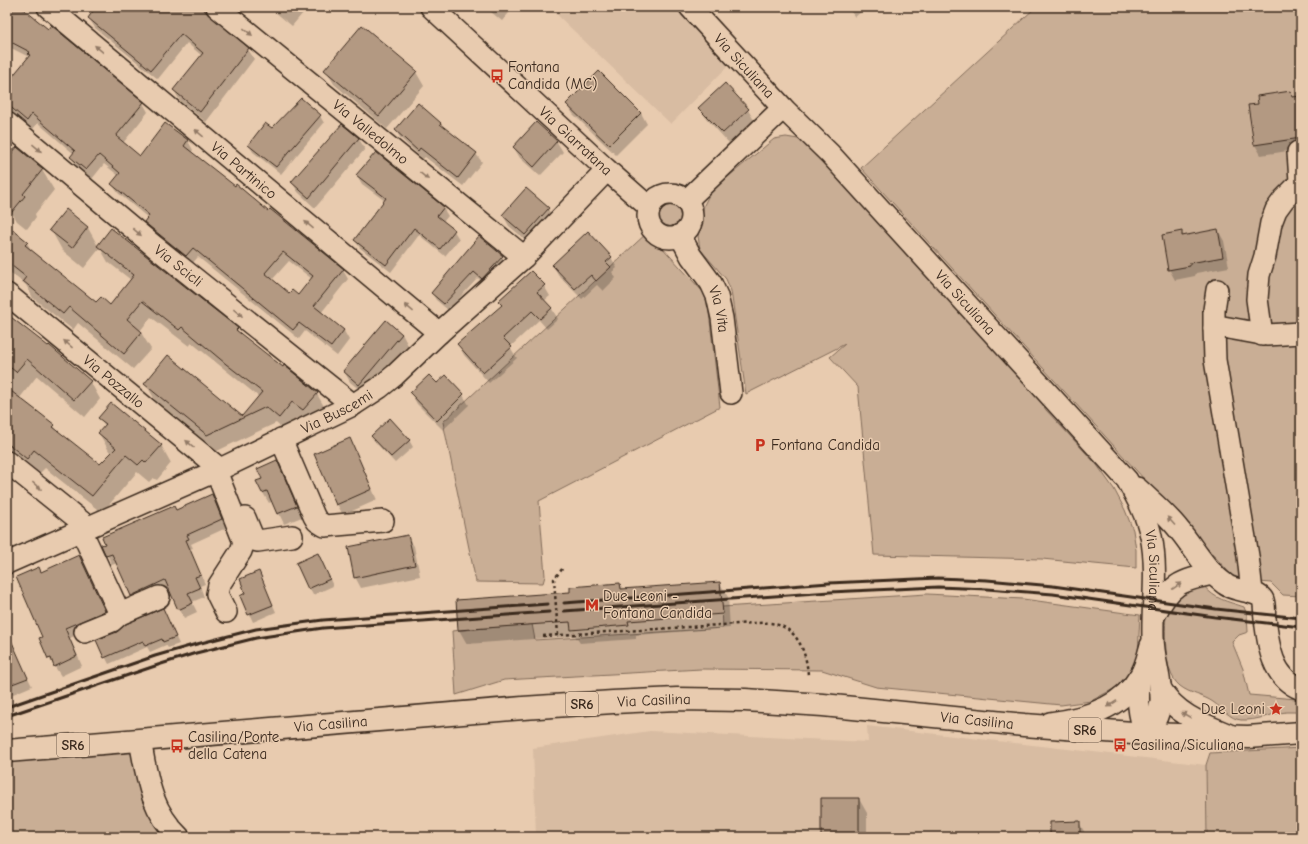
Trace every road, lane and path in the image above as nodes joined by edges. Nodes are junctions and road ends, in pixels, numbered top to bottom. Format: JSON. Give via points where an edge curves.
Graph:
{"nodes":[{"id":1,"x":48,"y":7,"type":"edge"},
{"id":2,"x":218,"y":7,"type":"edge"},
{"id":3,"x":431,"y":7,"type":"edge"},
{"id":4,"x":690,"y":7,"type":"edge"},
{"id":5,"x":782,"y":108,"type":"junction"},
{"id":6,"x":7,"y":123,"type":"edge"},
{"id":7,"x":1298,"y":152,"type":"dead end"},
{"id":8,"x":607,"y":170,"type":"junction"},
{"id":9,"x":686,"y":201,"type":"junction"},
{"id":10,"x":650,"y":208,"type":"junction"},
{"id":11,"x":680,"y":235,"type":"junction"},
{"id":12,"x":524,"y":257,"type":"junction"},
{"id":13,"x":1217,"y":290,"type":"dead end"},
{"id":14,"x":7,"y":294,"type":"edge"},
{"id":15,"x":1214,"y":328,"type":"junction"},
{"id":16,"x":439,"y":333,"type":"junction"},
{"id":17,"x":1301,"y":333,"type":"edge"},
{"id":18,"x":1262,"y":335,"type":"junction"},
{"id":19,"x":731,"y":393,"type":"dead end"},
{"id":20,"x":353,"y":405,"type":"junction"},
{"id":21,"x":281,"y":439,"type":"junction"},
{"id":22,"x":7,"y":462,"type":"edge"},
{"id":23,"x":220,"y":469,"type":"junction"},
{"id":24,"x":1128,"y":480,"type":"junction"},
{"id":25,"x":383,"y":521,"type":"dead end"},
{"id":26,"x":84,"y":528,"type":"junction"},
{"id":27,"x":292,"y":536,"type":"dead end"},
{"id":28,"x":1151,"y":537,"type":"junction"},
{"id":29,"x":1196,"y":551,"type":"junction"},
{"id":30,"x":7,"y":564,"type":"edge"},
{"id":31,"x":563,"y":568,"type":"dead end"},
{"id":32,"x":1214,"y":574,"type":"junction"},
{"id":33,"x":1252,"y":592,"type":"junction"},
{"id":34,"x":159,"y":597,"type":"dead end"},
{"id":35,"x":226,"y":612,"type":"dead end"},
{"id":36,"x":120,"y":614,"type":"junction"},
{"id":37,"x":1154,"y":617,"type":"junction"},
{"id":38,"x":85,"y":632,"type":"dead end"},
{"id":39,"x":558,"y":635,"type":"junction"},
{"id":40,"x":543,"y":636,"type":"dead end"},
{"id":41,"x":1153,"y":638,"type":"junction"},
{"id":42,"x":808,"y":676,"type":"dead end"},
{"id":43,"x":1140,"y":677,"type":"junction"},
{"id":44,"x":1160,"y":688,"type":"junction"},
{"id":45,"x":1301,"y":689,"type":"edge"},
{"id":46,"x":1024,"y":725,"type":"junction"},
{"id":47,"x":1301,"y":733,"type":"edge"},
{"id":48,"x":1146,"y":734,"type":"junction"},
{"id":49,"x":1235,"y":737,"type":"junction"},
{"id":50,"x":140,"y":740,"type":"junction"},
{"id":51,"x":7,"y":751,"type":"edge"},
{"id":52,"x":179,"y":837,"type":"edge"}],
"edges":[{"from":16,"to":1,"type":"street","name":"Via Partinico","one_way":true},
{"from":2,"to":12,"type":"street","name":"Via Valledolmo","one_way":true},
{"from":3,"to":8,"type":"street","name":"Via Giarratana"},
{"from":4,"to":5,"type":"street","name":"Via Siculiana"},
{"from":5,"to":9,"type":"street"},
{"from":5,"to":24,"type":"street","name":"Via Siculiana","via":[[830,154]]},
{"from":6,"to":20,"type":"street","name":"Via Scicli","one_way":true,"via":[[154,246]]},
{"from":7,"to":18,"type":"street","via":[[1300,181],[1276,210],[1270,223],[1259,275],[1257,299]]},
{"from":8,"to":10,"type":"street","name":"Via Giarratana"},
{"from":8,"to":12,"type":"street","name":"Via Buscemi"},
{"from":9,"to":10,"type":"street","via":[[667,194],[658,198]]},
{"from":9,"to":11,"type":"street","via":[[691,208],[692,218],[686,231]]},
{"from":10,"to":11,"type":"street","via":[[649,220],[654,231],[671,238]]},
{"from":11,"to":19,"type":"street","name":"Via Vita","via":[[717,296]]},
{"from":12,"to":16,"type":"street","name":"Via Buscemi"},
{"from":13,"to":15,"type":"street"},
{"from":23,"to":14,"type":"street","name":"Via Pozzallo","one_way":true},
{"from":15,"to":18,"type":"street","via":[[1223,327]]},
{"from":15,"to":33,"type":"street","via":[[1215,360]]},
{"from":16,"to":20,"type":"street","name":"Via Buscemi","via":[[388,382]]},
{"from":17,"to":18,"type":"street"},
{"from":20,"to":21,"type":"street","name":"Via Buscemi"},
{"from":21,"to":23,"type":"street","name":"Via Buscemi"},
{"from":21,"to":25,"type":"street","via":[[314,516],[321,524],[325,526]]},
{"from":22,"to":26,"type":"street","one_way":true},
{"from":23,"to":26,"type":"street","name":"Via Buscemi"},
{"from":23,"to":27,"type":"street","via":[[254,540]]},
{"from":23,"to":35,"type":"street","via":[[244,542],[219,585],[217,594]]},
{"from":24,"to":28,"type":"street","name":"Via Siculiana","via":[[1145,516]]},
{"from":29,"to":24,"type":"street","one_way":true,"via":[[1172,521]]},
{"from":26,"to":30,"type":"street","name":"Via Buscemi"},
{"from":26,"to":36,"type":"street"},
{"from":28,"to":29,"type":"street","via":[[1168,540]]},
{"from":28,"to":37,"type":"street","name":"Via Siculiana","via":[[1155,578]]},
{"from":29,"to":32,"type":"street"},
{"from":31,"to":39,"type":"path","via":[[554,580]]},
{"from":32,"to":33,"type":"street","via":[[1229,587]]},
{"from":37,"to":32,"type":"street","one_way":true,"via":[[1163,600],[1174,588],[1189,580]]},
{"from":33,"to":45,"type":"street","via":[[1263,600],[1269,644],[1278,671],[1289,683]]},
{"from":34,"to":36,"type":"street"},
{"from":36,"to":38,"type":"street","via":[[112,621]]},
{"from":37,"to":41,"type":"street","name":"Via Siculiana"},
{"from":39,"to":40,"type":"path"},
{"from":39,"to":42,"type":"path","via":[[753,623],[776,624],[790,631],[800,644],[806,659]]},
{"from":41,"to":43,"type":"street"},
{"from":41,"to":44,"type":"street"},
{"from":43,"to":46,"type":"street","one_way":true,"via":[[1124,696],[1098,711],[1070,720]]},
{"from":43,"to":48,"type":"street","via":[[1138,707]]},
{"from":44,"to":48,"type":"street","via":[[1160,709]]},
{"from":49,"to":44,"type":"street","one_way":true,"via":[[1182,713]]},
{"from":46,"to":48,"type":"main road","name":"Via Casilina","number":"SR6"},
{"from":46,"to":50,"type":"main road","name":"Via Casilina","number":"SR6","via":[[823,705],[678,699],[523,708]]},
{"from":47,"to":49,"type":"main road","name":"Via Casilina","number":"SR6"},
{"from":48,"to":49,"type":"main road","name":"Via Casilina","number":"SR6"},
{"from":50,"to":51,"type":"main road","name":"Via Casilina","number":"SR6"},
{"from":50,"to":52,"type":"street","via":[[154,802]]}]}
